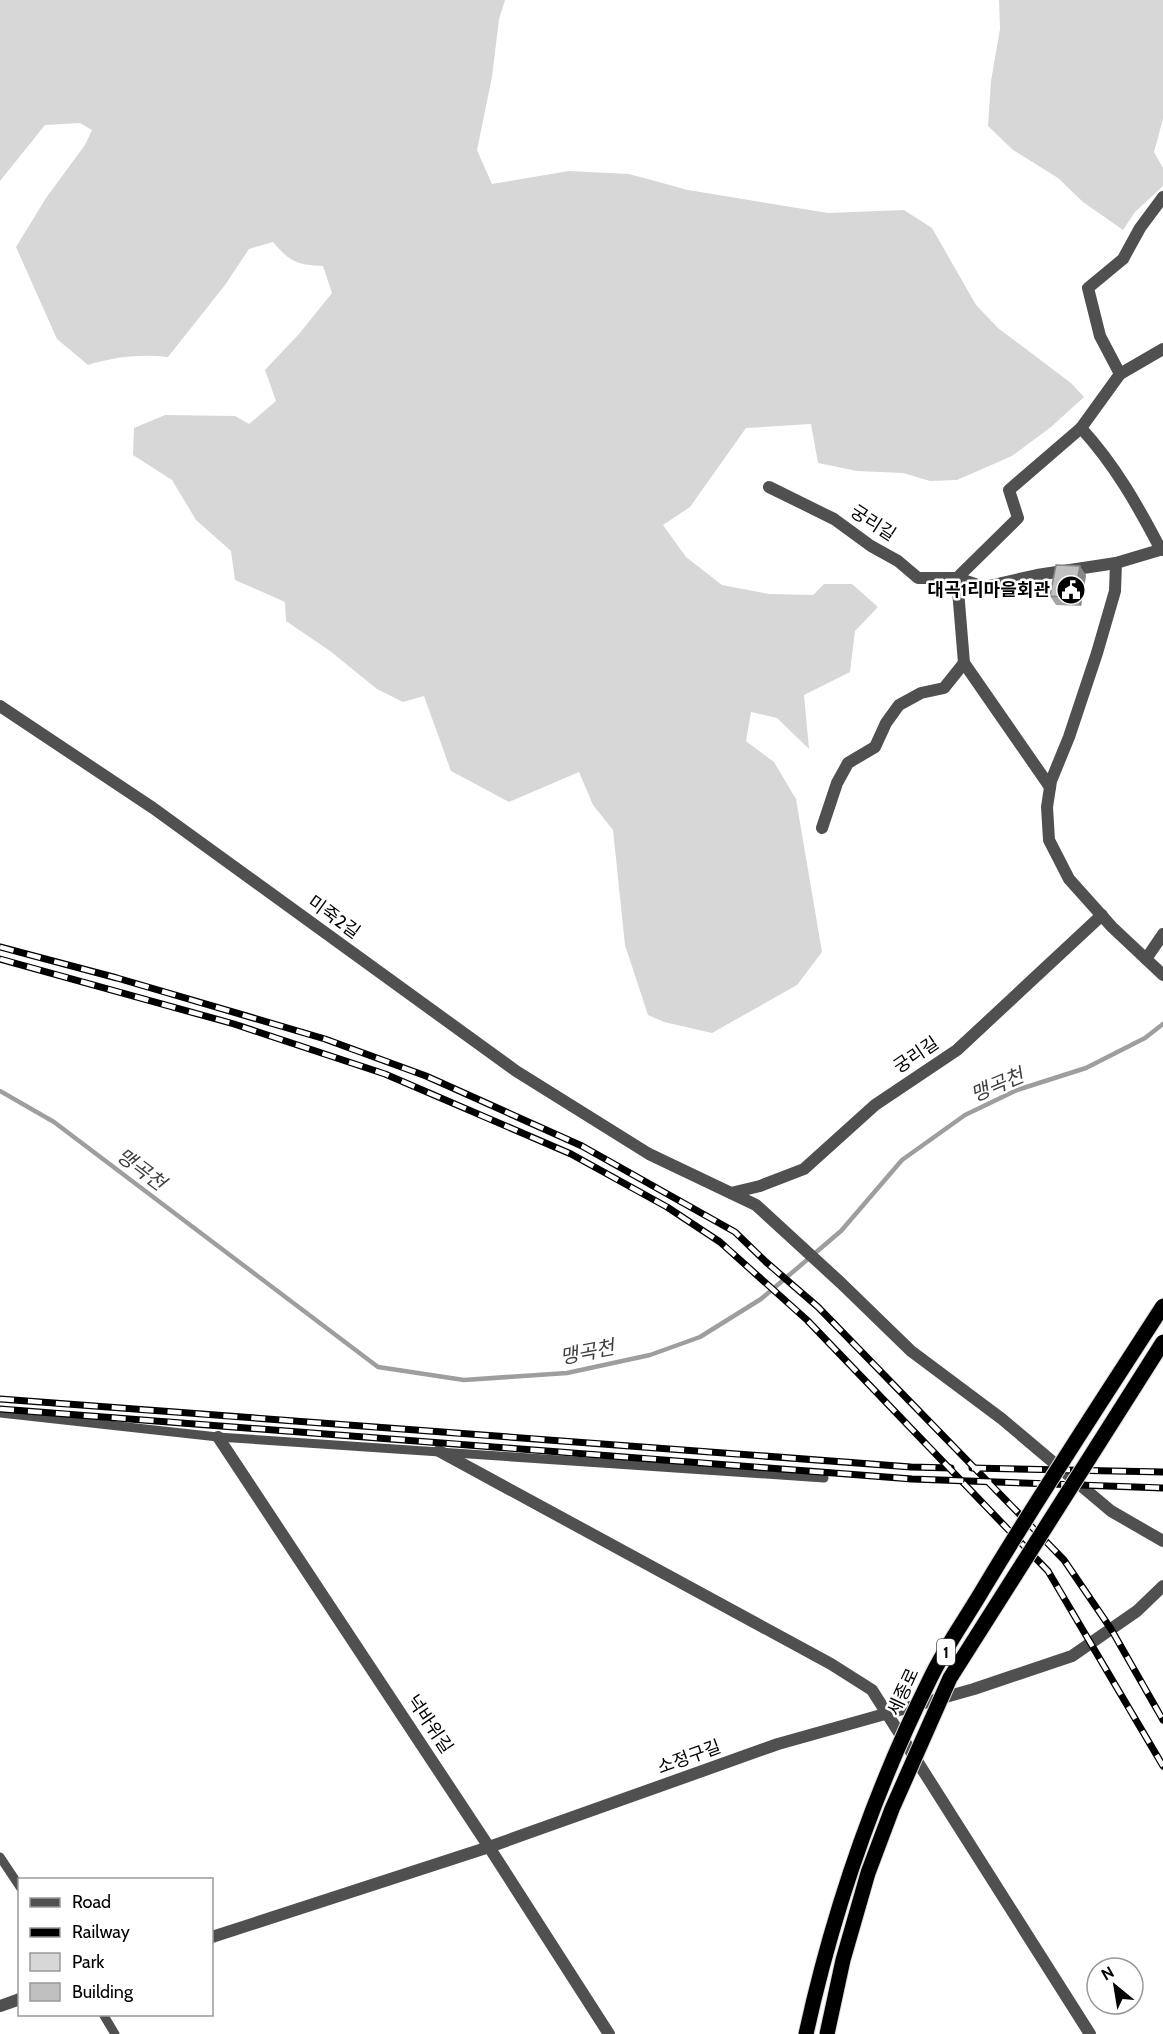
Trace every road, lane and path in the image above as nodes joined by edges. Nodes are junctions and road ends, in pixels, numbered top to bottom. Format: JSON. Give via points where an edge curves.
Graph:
{"nodes":[{"id":1,"x":1163,"y":196,"type":"edge"},
{"id":2,"x":1163,"y":349,"type":"edge"},
{"id":3,"x":1120,"y":374,"type":"junction"},
{"id":4,"x":1081,"y":428,"type":"junction"},
{"id":5,"x":769,"y":487,"type":"dead end"},
{"id":6,"x":1162,"y":549,"type":"edge"},
{"id":7,"x":1116,"y":563,"type":"junction"},
{"id":8,"x":957,"y":578,"type":"junction"},
{"id":9,"x":964,"y":663,"type":"junction"},
{"id":10,"x":0,"y":706,"type":"edge"},
{"id":11,"x":1050,"y":787,"type":"junction"},
{"id":12,"x":822,"y":828,"type":"dead end"},
{"id":13,"x":1101,"y":915,"type":"junction"},
{"id":14,"x":1163,"y":933,"type":"edge"},
{"id":15,"x":1146,"y":959,"type":"junction"},
{"id":16,"x":1161,"y":973,"type":"edge"},
{"id":17,"x":731,"y":1193,"type":"junction"},
{"id":18,"x":1163,"y":1306,"type":"edge"},
{"id":19,"x":1163,"y":1342,"type":"edge"},
{"id":20,"x":0,"y":1413,"type":"edge"},
{"id":21,"x":218,"y":1437,"type":"junction"},
{"id":22,"x":439,"y":1451,"type":"junction"},
{"id":23,"x":824,"y":1478,"type":"dead end"},
{"id":24,"x":1163,"y":1541,"type":"edge"},
{"id":25,"x":1163,"y":1587,"type":"edge"},
{"id":26,"x":888,"y":1714,"type":"junction"},
{"id":27,"x":489,"y":1847,"type":"junction"},
{"id":28,"x":0,"y":1857,"type":"edge"},
{"id":29,"x":18,"y":1884,"type":"edge"},
{"id":30,"x":213,"y":1937,"type":"edge"},
{"id":31,"x":18,"y":2000,"type":"edge"},
{"id":32,"x":0,"y":2006,"type":"edge"},
{"id":33,"x":104,"y":2016,"type":"edge"},
{"id":34,"x":115,"y":2034,"type":"edge"},
{"id":35,"x":609,"y":2034,"type":"edge"},
{"id":36,"x":806,"y":2034,"type":"edge"},
{"id":37,"x":827,"y":2034,"type":"edge"},
{"id":38,"x":1090,"y":2034,"type":"edge"}],
"edges":[{"from":1,"to":3,"type":"street","via":[[1123,259],[1088,288],[1100,336]]},
{"from":2,"to":3,"type":"street"},
{"from":3,"to":4,"type":"street"},
{"from":4,"to":6,"type":"street","name":"궁리길","via":[[1103,452]]},
{"from":4,"to":8,"type":"street","via":[[1009,490],[1018,518]]},
{"from":5,"to":8,"type":"street","name":"궁리길","via":[[834,519],[918,578]]},
{"from":6,"to":7,"type":"street","name":"궁리길"},
{"from":7,"to":8,"type":"street","name":"궁리길","via":[[984,587]]},
{"from":7,"to":11,"type":"street","via":[[1115,591],[1097,653]]},
{"from":8,"to":9,"type":"street"},
{"from":9,"to":11,"type":"street"},
{"from":9,"to":12,"type":"street","via":[[944,688],[921,693],[899,705],[875,747],[848,763]]},
{"from":10,"to":17,"type":"street","name":"미죽2길","via":[[153,808],[516,1071],[649,1154]]},
{"from":11,"to":13,"type":"street","via":[[1049,840],[1069,879]]},
{"from":13,"to":15,"type":"street"},
{"from":13,"to":17,"type":"street","name":"궁리길","via":[[957,1050],[875,1105],[804,1169]]},
{"from":14,"to":15,"type":"street"},
{"from":15,"to":16,"type":"street"},
{"from":17,"to":24,"type":"street","name":"미죽2길","via":[[756,1205],[910,1351],[1002,1419],[1111,1511]]},
{"from":18,"to":36,"type":"main road","name":"세종로","number":"1","bridge":true,"via":[[1010,1544],[930,1678],[848,1874],[820,1966]]},
{"from":19,"to":37,"type":"main road","name":"세종로","number":"1","bridge":true,"via":[[950,1678],[868,1873]]},
{"from":20,"to":21,"type":"lane"},
{"from":21,"to":22,"type":"lane"},
{"from":21,"to":27,"type":"street","name":"넉바위길"},
{"from":22,"to":23,"type":"lane"},
{"from":22,"to":26,"type":"street","via":[[831,1664],[872,1690]]},
{"from":25,"to":26,"type":"street","name":"소정구길","via":[[1137,1611],[1072,1656]]},
{"from":26,"to":27,"type":"street","name":"소정구길","via":[[778,1744]]},
{"from":26,"to":38,"type":"street"},
{"from":27,"to":30,"type":"street","name":"소정구길"},
{"from":27,"to":35,"type":"street","name":"넉바위길"},
{"from":28,"to":29,"type":"lane"},
{"from":31,"to":32,"type":"street"},
{"from":33,"to":34,"type":"lane"}]}
